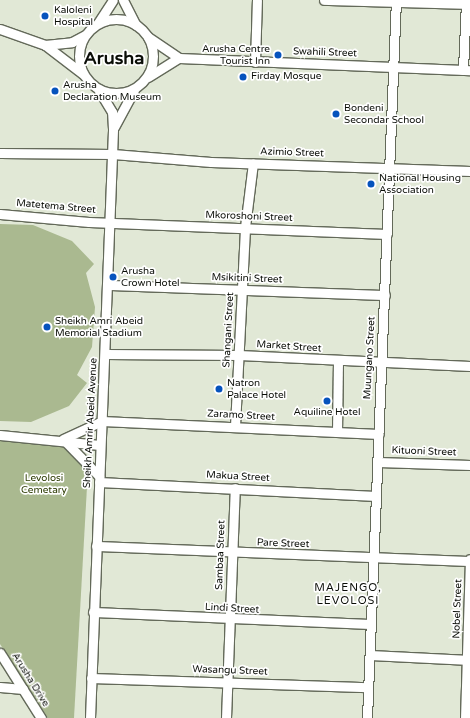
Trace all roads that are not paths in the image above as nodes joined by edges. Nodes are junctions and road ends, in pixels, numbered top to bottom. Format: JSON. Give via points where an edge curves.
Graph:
{"nodes":[{"id":1,"x":113,"y":0,"type":"edge"},
{"id":2,"x":123,"y":0,"type":"edge"},
{"id":3,"x":257,"y":0,"type":"edge"},
{"id":4,"x":324,"y":0,"type":"edge"},
{"id":5,"x":396,"y":1,"type":"edge"},
{"id":6,"x":466,"y":2,"type":"edge"},
{"id":7,"x":97,"y":24,"type":"junction"},
{"id":8,"x":136,"y":25,"type":"junction"},
{"id":9,"x":0,"y":29,"type":"edge"},
{"id":10,"x":86,"y":35,"type":"junction"},
{"id":11,"x":148,"y":37,"type":"junction"},
{"id":12,"x":45,"y":45,"type":"junction"},
{"id":13,"x":179,"y":58,"type":"junction"},
{"id":14,"x":255,"y":62,"type":"junction"},
{"id":15,"x":394,"y":66,"type":"junction"},
{"id":16,"x":467,"y":70,"type":"edge"},
{"id":17,"x":83,"y":74,"type":"junction"},
{"id":18,"x":144,"y":81,"type":"junction"},
{"id":19,"x":98,"y":88,"type":"junction"},
{"id":20,"x":136,"y":88,"type":"junction"},
{"id":21,"x":113,"y":129,"type":"junction"},
{"id":22,"x":0,"y":153,"type":"edge"},
{"id":23,"x":113,"y":154,"type":"junction"},
{"id":24,"x":252,"y":163,"type":"junction"},
{"id":25,"x":390,"y":169,"type":"junction"},
{"id":26,"x":470,"y":171,"type":"edge"},
{"id":27,"x":0,"y":214,"type":"edge"},
{"id":28,"x":110,"y":222,"type":"junction"},
{"id":29,"x":245,"y":227,"type":"junction"},
{"id":30,"x":387,"y":234,"type":"junction"},
{"id":31,"x":108,"y":285,"type":"junction"},
{"id":32,"x":243,"y":290,"type":"junction"},
{"id":33,"x":385,"y":295,"type":"junction"},
{"id":34,"x":106,"y":354,"type":"junction"},
{"id":35,"x":239,"y":355,"type":"junction"},
{"id":36,"x":338,"y":361,"type":"junction"},
{"id":37,"x":380,"y":362,"type":"junction"},
{"id":38,"x":470,"y":366,"type":"edge"},
{"id":39,"x":102,"y":421,"type":"junction"},
{"id":40,"x":235,"y":426,"type":"junction"},
{"id":41,"x":337,"y":432,"type":"junction"},
{"id":42,"x":379,"y":434,"type":"junction"},
{"id":43,"x":0,"y":435,"type":"edge"},
{"id":44,"x":63,"y":439,"type":"junction"},
{"id":45,"x":100,"y":446,"type":"junction"},
{"id":46,"x":378,"y":462,"type":"junction"},
{"id":47,"x":470,"y":465,"type":"edge"},
{"id":48,"x":99,"y":479,"type":"junction"},
{"id":49,"x":235,"y":488,"type":"junction"},
{"id":50,"x":376,"y":496,"type":"junction"},
{"id":51,"x":96,"y":546,"type":"junction"},
{"id":52,"x":232,"y":553,"type":"junction"},
{"id":53,"x":373,"y":559,"type":"junction"},
{"id":54,"x":470,"y":561,"type":"edge"},
{"id":55,"x":93,"y":612,"type":"junction"},
{"id":56,"x":230,"y":620,"type":"junction"},
{"id":57,"x":371,"y":624,"type":"junction"},
{"id":58,"x":1,"y":655,"type":"edge"},
{"id":59,"x":370,"y":655,"type":"junction"},
{"id":60,"x":468,"y":660,"type":"edge"},
{"id":61,"x":91,"y":678,"type":"junction"},
{"id":62,"x":228,"y":682,"type":"junction"},
{"id":63,"x":0,"y":687,"type":"edge"},
{"id":64,"x":368,"y":687,"type":"junction"},
{"id":65,"x":23,"y":689,"type":"junction"},
{"id":66,"x":41,"y":718,"type":"edge"},
{"id":67,"x":90,"y":718,"type":"edge"},
{"id":68,"x":226,"y":718,"type":"edge"},
{"id":69,"x":367,"y":718,"type":"edge"},
{"id":70,"x":464,"y":718,"type":"edge"}],
"edges":[{"from":1,"to":7,"type":"street"},
{"from":2,"to":8,"type":"street"},
{"from":3,"to":14,"type":"street"},
{"from":4,"to":5,"type":"street"},
{"from":5,"to":6,"type":"street"},
{"from":5,"to":15,"type":"street","name":"Muungano Street"},
{"from":6,"to":16,"type":"street"},
{"from":7,"to":8,"type":"street","via":[[117,19]]},
{"from":7,"to":10,"type":"street"},
{"from":8,"to":11,"type":"street"},
{"from":9,"to":12,"type":"street"},
{"from":10,"to":12,"type":"street","via":[[72,42]]},
{"from":10,"to":17,"type":"street","via":[[79,58]]},
{"from":11,"to":13,"type":"street"},
{"from":11,"to":18,"type":"street","via":[[153,60]]},
{"from":12,"to":17,"type":"street"},
{"from":13,"to":14,"type":"street","name":"Swahili Street"},
{"from":13,"to":18,"type":"street","name":"Swahili Street","via":[[165,64]]},
{"from":14,"to":15,"type":"street","name":"Swahili Street"},
{"from":15,"to":16,"type":"street","name":"Swahili Street"},
{"from":15,"to":25,"type":"street","name":"Muungano Street"},
{"from":17,"to":19,"type":"street"},
{"from":18,"to":20,"type":"street"},
{"from":19,"to":20,"type":"street","via":[[117,93]]},
{"from":19,"to":21,"type":"street","name":"Sheikh Amrir Abeid Avenue","via":[[112,112]]},
{"from":20,"to":21,"type":"street"},
{"from":21,"to":23,"type":"street","name":"Sheikh Amrir Abeid Avenue"},
{"from":22,"to":23,"type":"street","name":"Azimio Street"},
{"from":23,"to":24,"type":"street","name":"Azimio Street"},
{"from":23,"to":28,"type":"street","name":"Sheikh Amrir Abeid Avenue"},
{"from":24,"to":25,"type":"street","name":"Azimio Street"},
{"from":24,"to":29,"type":"street","name":"Shangani Street"},
{"from":25,"to":26,"type":"street","name":"Azimio Street"},
{"from":25,"to":30,"type":"street","name":"Muungano Street"},
{"from":27,"to":28,"type":"street","name":"Matetema Street"},
{"from":28,"to":29,"type":"street","name":"Mkoroshoni Street"},
{"from":28,"to":31,"type":"street","name":"Sheikh Amrir Abeid Avenue"},
{"from":29,"to":30,"type":"street","name":"Mkoroshoni Street"},
{"from":29,"to":32,"type":"street","name":"Shangani Street"},
{"from":30,"to":33,"type":"street","name":"Muungano Street"},
{"from":31,"to":32,"type":"street","name":"Msikitini Street"},
{"from":31,"to":34,"type":"street","name":"Sheikh Amrir Abeid Avenue"},
{"from":32,"to":33,"type":"street","name":"Msikitini Street"},
{"from":32,"to":35,"type":"street","name":"Shangani Street"},
{"from":33,"to":37,"type":"street","name":"Muungano Street"},
{"from":34,"to":35,"type":"street","name":"Market Street"},
{"from":34,"to":39,"type":"street","name":"Sheikh Amrir Abeid Avenue"},
{"from":35,"to":36,"type":"street","name":"Market Street"},
{"from":35,"to":40,"type":"street","name":"Shangani Street"},
{"from":36,"to":37,"type":"street","name":"Market Street"},
{"from":36,"to":41,"type":"street"},
{"from":37,"to":38,"type":"street","name":"Market Street"},
{"from":37,"to":42,"type":"street","name":"Muungano Street"},
{"from":39,"to":40,"type":"street","name":"Zaramo Street"},
{"from":39,"to":44,"type":"street"},
{"from":39,"to":45,"type":"street","name":"Sheikh Amrir Abeid Avenue"},
{"from":40,"to":41,"type":"street","name":"Zaramo Street"},
{"from":41,"to":42,"type":"street","name":"Zaramo Street"},
{"from":42,"to":46,"type":"street","name":"Muungano Street"},
{"from":43,"to":44,"type":"street"},
{"from":44,"to":45,"type":"street"},
{"from":44,"to":48,"type":"street"},
{"from":45,"to":48,"type":"street","name":"Sheikh Amrir Abeid Avenue"},
{"from":46,"to":47,"type":"street","name":"Kituoni Street"},
{"from":46,"to":50,"type":"street","name":"Muungano Street"},
{"from":48,"to":49,"type":"street","name":"Makua Street"},
{"from":48,"to":51,"type":"street","name":"Sheikh Amrir Abeid Avenue"},
{"from":49,"to":50,"type":"street","name":"Makua Street"},
{"from":49,"to":52,"type":"street","name":"Sambaa Street"},
{"from":50,"to":53,"type":"street","name":"Muungano Street"},
{"from":51,"to":52,"type":"street","name":"Pare Street"},
{"from":51,"to":55,"type":"street","name":"Sheikh Amrir Abeid Avenue"},
{"from":52,"to":53,"type":"street","name":"Pare Street"},
{"from":52,"to":56,"type":"street","name":"Sambaa Street"},
{"from":53,"to":54,"type":"street","name":"Pare Street"},
{"from":53,"to":57,"type":"street","name":"Muungano Street"},
{"from":54,"to":60,"type":"street","name":"Nobel Street"},
{"from":55,"to":56,"type":"street","name":"Lindi Street"},
{"from":55,"to":61,"type":"street","name":"Sheikh Amrir Abeid Avenue"},
{"from":56,"to":57,"type":"street","name":"Lindi Street"},
{"from":56,"to":62,"type":"street","name":"Sambaa Street"},
{"from":57,"to":59,"type":"street","name":"Muungano Street"},
{"from":58,"to":65,"type":"street","name":"Arusha Drive"},
{"from":59,"to":60,"type":"street"},
{"from":59,"to":64,"type":"street","name":"Muungano Street"},
{"from":60,"to":70,"type":"street","name":"Nobel Street"},
{"from":61,"to":62,"type":"street","name":"Wasangu Street"},
{"from":61,"to":67,"type":"street","name":"Sheikh Amrir Abeid Avenue"},
{"from":62,"to":64,"type":"street","name":"Wasangu Street"},
{"from":62,"to":68,"type":"street","name":"Sambaa Street"},
{"from":63,"to":65,"type":"street"},
{"from":64,"to":69,"type":"street","name":"Muungano Street"},
{"from":65,"to":66,"type":"street","name":"Arusha Drive"}]}
